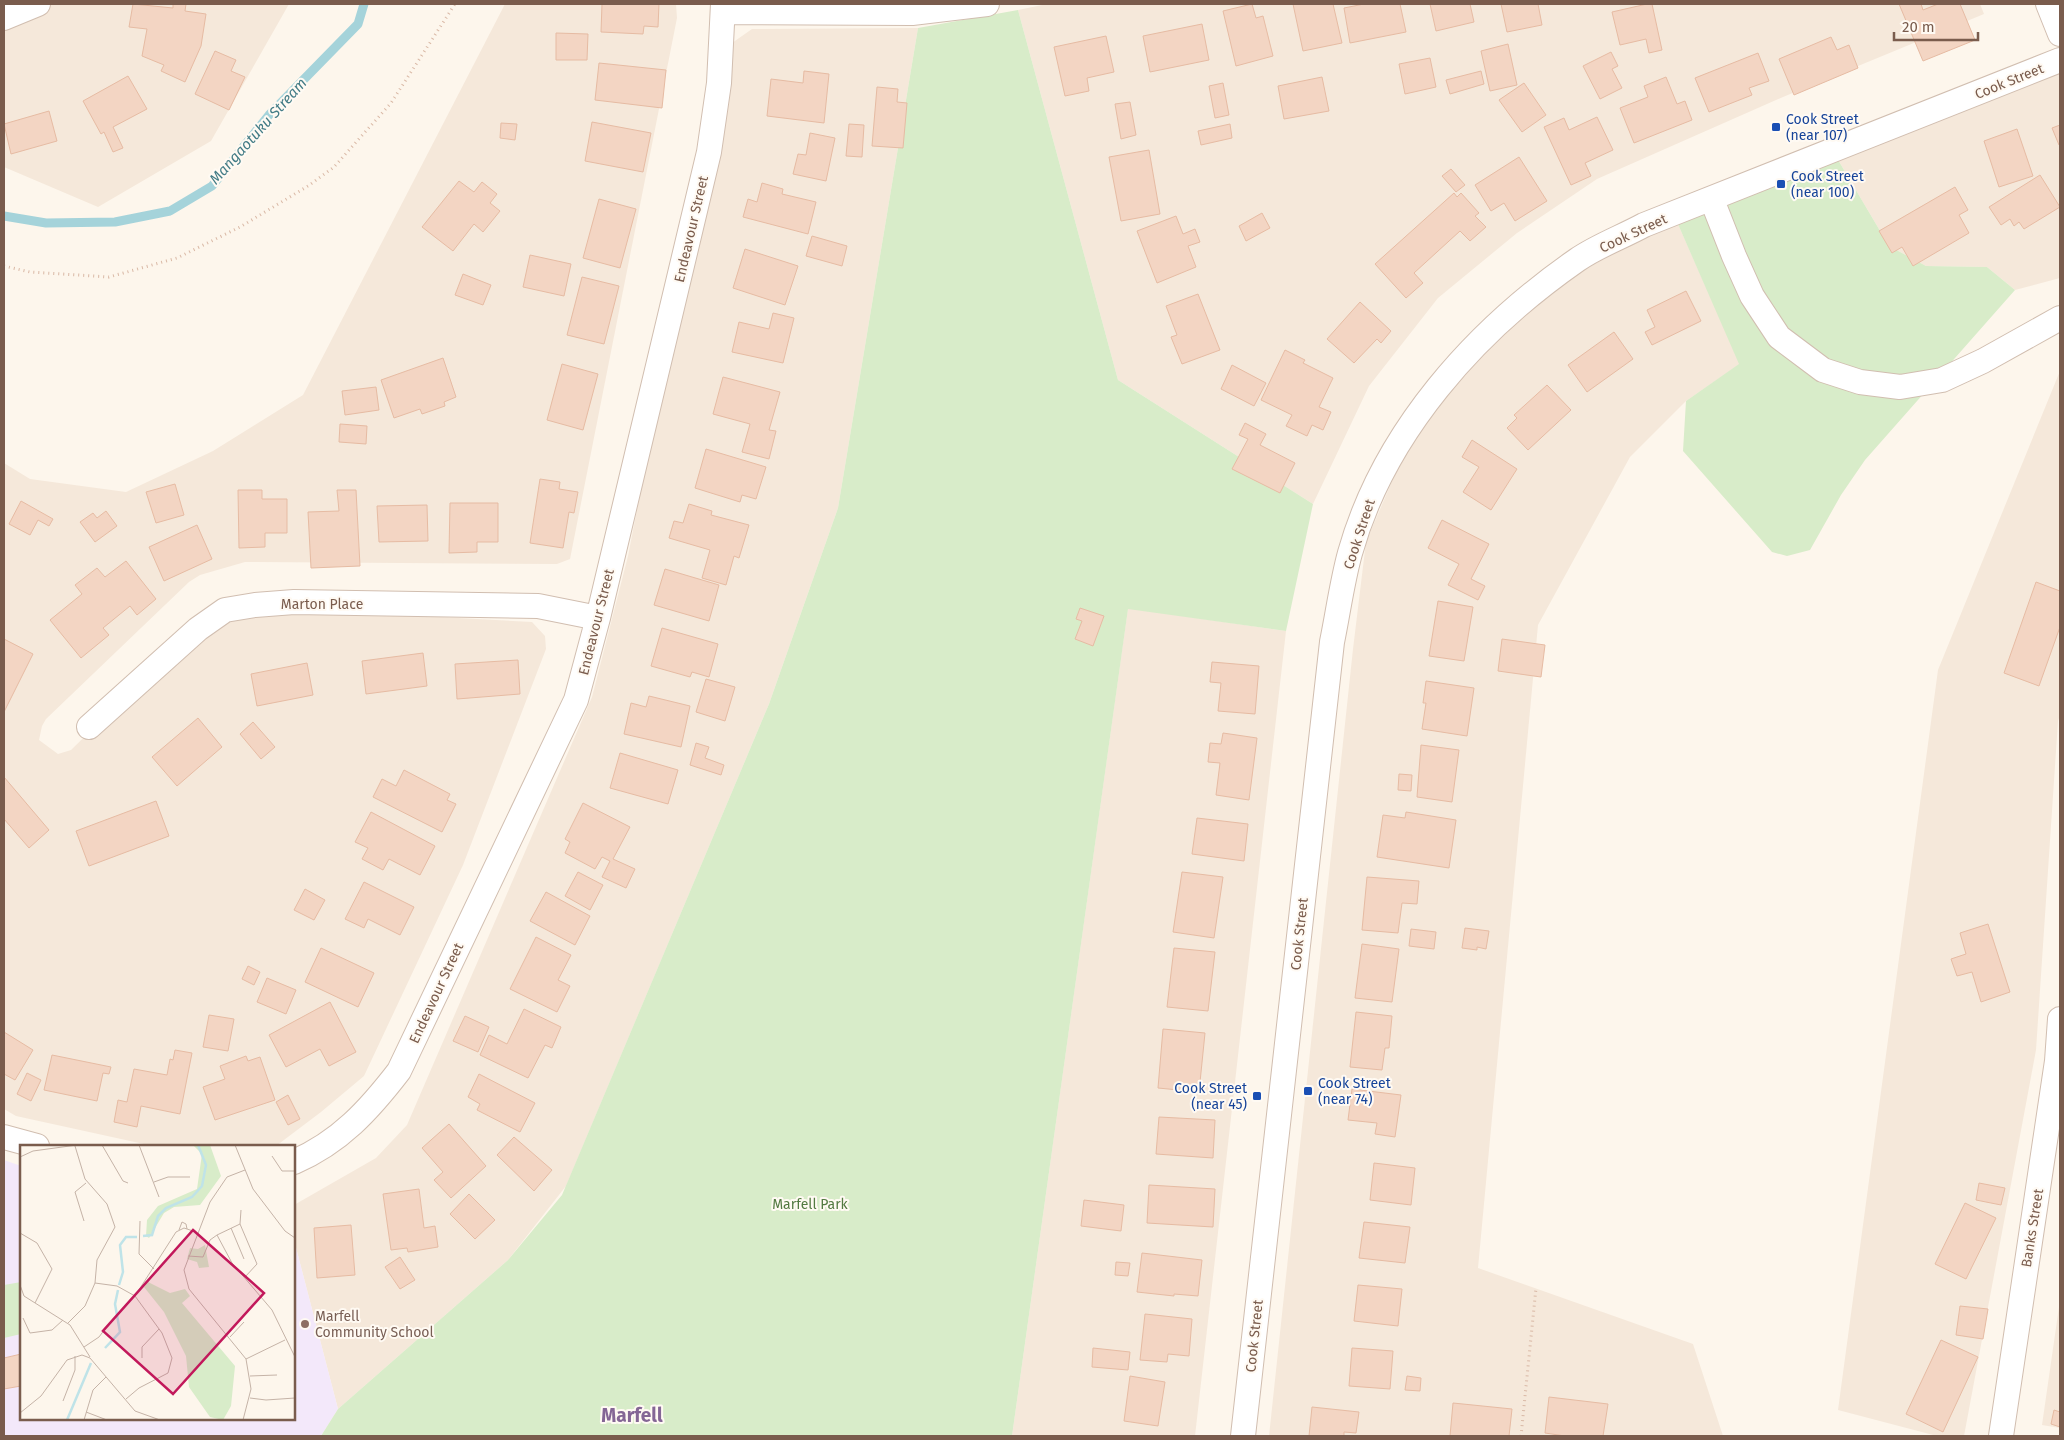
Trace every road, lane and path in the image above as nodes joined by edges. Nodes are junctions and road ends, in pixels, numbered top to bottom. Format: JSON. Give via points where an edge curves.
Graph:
{"nodes":[{"id":1,"x":38,"y":4,"type":"edge"},
{"id":2,"x":455,"y":4,"type":"edge"},
{"id":3,"x":987,"y":4,"type":"edge"},
{"id":4,"x":2048,"y":4,"type":"edge"},
{"id":5,"x":724,"y":8,"type":"edge"},
{"id":6,"x":4,"y":18,"type":"edge"},
{"id":7,"x":2060,"y":34,"type":"edge"},
{"id":8,"x":2060,"y":60,"type":"edge"},
{"id":9,"x":1712,"y":200,"type":"junction"},
{"id":10,"x":4,"y":266,"type":"edge"},
{"id":11,"x":2060,"y":318,"type":"edge"},
{"id":12,"x":598,"y":618,"type":"junction"},
{"id":13,"x":89,"y":727,"type":"dead end"},
{"id":14,"x":2060,"y":1019,"type":"edge"},
{"id":15,"x":2059,"y":1061,"type":"edge"},
{"id":16,"x":4,"y":1137,"type":"edge"},
{"id":17,"x":32,"y":1145,"type":"edge"},
{"id":18,"x":295,"y":1162,"type":"edge"},
{"id":19,"x":1536,"y":1288,"type":"dead end"},
{"id":20,"x":1243,"y":1436,"type":"edge"},
{"id":21,"x":1522,"y":1436,"type":"edge"},
{"id":22,"x":2001,"y":1436,"type":"edge"}],
"edges":[{"from":1,"to":6,"type":"street"},
{"from":2,"to":10,"type":"path","via":[[391,103],[334,167],[240,227],[177,258],[109,277],[30,272]]},
{"from":3,"to":5,"type":"street","via":[[912,12]]},
{"from":4,"to":7,"type":"street"},
{"from":5,"to":12,"type":"street","name":"Endeavour Street","via":[[720,84],[709,152]]},
{"from":8,"to":9,"type":"street","name":"Cook Street"},
{"from":9,"to":11,"type":"street","via":[[1752,296],[1779,337],[1823,370],[1860,382],[1900,386],[1942,380],[1983,362]]},
{"from":9,"to":20,"type":"street","name":"Cook Street","via":[[1644,225],[1578,259],[1523,302],[1466,355],[1413,420],[1375,487],[1350,553],[1332,642]]},
{"from":12,"to":13,"type":"street","name":"Marton Place","via":[[538,606],[294,602],[225,610],[198,629]]},
{"from":12,"to":18,"type":"street","name":"Endeavour Street","via":[[576,700],[399,1071],[375,1102],[346,1131]]},
{"from":14,"to":15,"type":"street","name":"Banks Street"},
{"from":15,"to":22,"type":"street","name":"Banks Street"},
{"from":16,"to":17,"type":"street"},
{"from":19,"to":21,"type":"path"}]}
